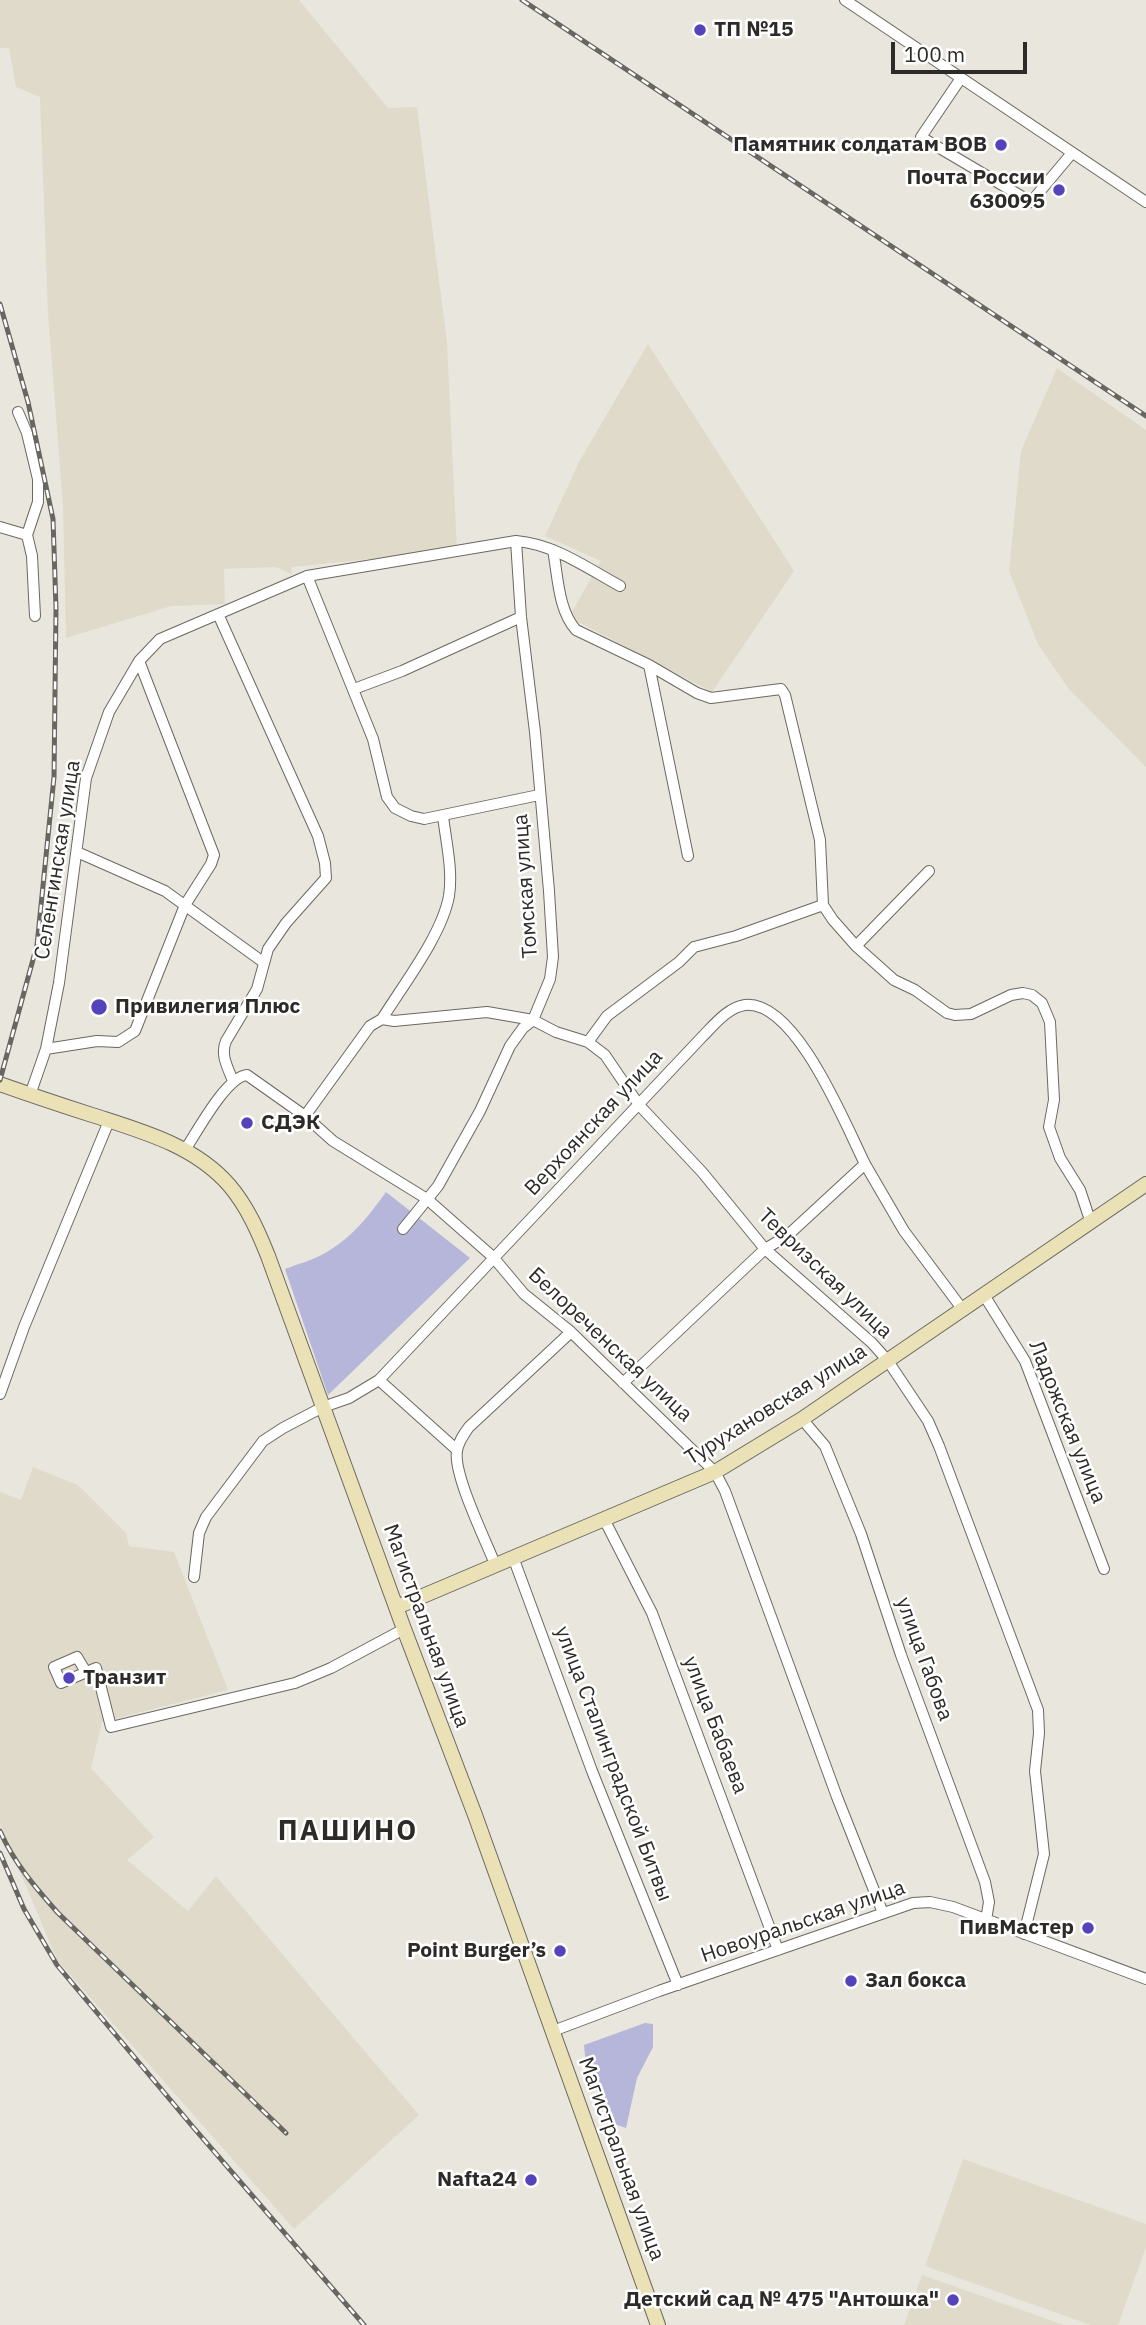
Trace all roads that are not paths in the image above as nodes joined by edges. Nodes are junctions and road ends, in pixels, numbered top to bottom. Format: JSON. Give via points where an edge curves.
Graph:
{"nodes":[{"id":1,"x":845,"y":0,"type":"edge"},
{"id":2,"x":961,"y":78,"type":"junction"},
{"id":3,"x":1072,"y":153,"type":"junction"},
{"id":4,"x":1146,"y":202,"type":"edge"},
{"id":5,"x":18,"y":412,"type":"dead end"},
{"id":6,"x":0,"y":527,"type":"edge"},
{"id":7,"x":27,"y":535,"type":"junction"},
{"id":8,"x":516,"y":541,"type":"junction"},
{"id":9,"x":553,"y":550,"type":"junction"},
{"id":10,"x":307,"y":576,"type":"junction"},
{"id":11,"x":620,"y":586,"type":"dead end"},
{"id":12,"x":218,"y":614,"type":"junction"},
{"id":13,"x":35,"y":616,"type":"dead end"},
{"id":14,"x":521,"y":617,"type":"junction"},
{"id":15,"x":139,"y":661,"type":"junction"},
{"id":16,"x":649,"y":665,"type":"junction"},
{"id":17,"x":354,"y":689,"type":"junction"},
{"id":18,"x":539,"y":795,"type":"junction"},
{"id":19,"x":443,"y":816,"type":"junction"},
{"id":20,"x":77,"y":852,"type":"junction"},
{"id":21,"x":688,"y":856,"type":"dead end"},
{"id":22,"x":929,"y":870,"type":"dead end"},
{"id":23,"x":185,"y":905,"type":"junction"},
{"id":24,"x":823,"y":905,"type":"junction"},
{"id":25,"x":856,"y":946,"type":"junction"},
{"id":26,"x":263,"y":962,"type":"junction"},
{"id":27,"x":382,"y":1019,"type":"junction"},
{"id":28,"x":533,"y":1020,"type":"junction"},
{"id":29,"x":588,"y":1042,"type":"junction"},
{"id":30,"x":46,"y":1049,"type":"junction"},
{"id":31,"x":233,"y":1081,"type":"junction"},
{"id":32,"x":0,"y":1084,"type":"edge"},
{"id":33,"x":30,"y":1095,"type":"junction"},
{"id":34,"x":639,"y":1105,"type":"junction"},
{"id":35,"x":305,"y":1116,"type":"junction"},
{"id":36,"x":109,"y":1121,"type":"junction"},
{"id":37,"x":185,"y":1150,"type":"junction"},
{"id":38,"x":865,"y":1164,"type":"junction"},
{"id":39,"x":1146,"y":1184,"type":"edge"},
{"id":40,"x":426,"y":1199,"type":"junction"},
{"id":41,"x":1091,"y":1223,"type":"junction"},
{"id":42,"x":403,"y":1229,"type":"dead end"},
{"id":43,"x":765,"y":1250,"type":"junction"},
{"id":44,"x":493,"y":1257,"type":"junction"},
{"id":45,"x":984,"y":1295,"type":"junction"},
{"id":46,"x":963,"y":1310,"type":"junction"},
{"id":47,"x":571,"y":1332,"type":"junction"},
{"id":48,"x":888,"y":1361,"type":"junction"},
{"id":49,"x":379,"y":1380,"type":"junction"},
{"id":50,"x":623,"y":1383,"type":"junction"},
{"id":51,"x":0,"y":1394,"type":"edge"},
{"id":52,"x":323,"y":1407,"type":"junction"},
{"id":53,"x":802,"y":1419,"type":"junction"},
{"id":54,"x":457,"y":1450,"type":"junction"},
{"id":55,"x":715,"y":1472,"type":"junction"},
{"id":56,"x":604,"y":1519,"type":"junction"},
{"id":57,"x":513,"y":1557,"type":"junction"},
{"id":58,"x":495,"y":1564,"type":"junction"},
{"id":59,"x":1104,"y":1569,"type":"dead end"},
{"id":60,"x":194,"y":1577,"type":"dead end"},
{"id":61,"x":397,"y":1607,"type":"junction"},
{"id":62,"x":404,"y":1629,"type":"junction"},
{"id":63,"x":86,"y":1672,"type":"dead end"},
{"id":64,"x":883,"y":1913,"type":"junction"},
{"id":65,"x":986,"y":1920,"type":"junction"},
{"id":66,"x":1024,"y":1934,"type":"junction"},
{"id":67,"x":778,"y":1950,"type":"junction"},
{"id":68,"x":1146,"y":1979,"type":"edge"},
{"id":69,"x":678,"y":1985,"type":"junction"},
{"id":70,"x":552,"y":2031,"type":"junction"},
{"id":71,"x":658,"y":2325,"type":"edge"}],
"edges":[{"from":1,"to":2,"type":"street"},
{"from":2,"to":3,"type":"street"},
{"from":2,"to":3,"type":"street","via":[[920,137],[1031,202]]},
{"from":3,"to":4,"type":"street"},
{"from":5,"to":7,"type":"street","via":[[38,479],[38,502]]},
{"from":6,"to":7,"type":"street"},
{"from":7,"to":13,"type":"street"},
{"from":8,"to":9,"type":"street"},
{"from":8,"to":10,"type":"street","name":"Селенгинская улица"},
{"from":8,"to":14,"type":"street","name":"Томская улица"},
{"from":9,"to":11,"type":"street"},
{"from":9,"to":16,"type":"street","via":[[569,622],[576,630]]},
{"from":10,"to":12,"type":"street","name":"Селенгинская улица"},
{"from":10,"to":17,"type":"street"},
{"from":12,"to":15,"type":"street","name":"Селенгинская улица","via":[[160,639]]},
{"from":12,"to":26,"type":"street","via":[[318,836],[325,863],[326,877],[286,923]]},
{"from":14,"to":17,"type":"street"},
{"from":14,"to":18,"type":"street","name":"Томская улица"},
{"from":15,"to":20,"type":"street","name":"Селенгинская улица","via":[[98,741],[86,778]]},
{"from":15,"to":23,"type":"street","via":[[214,855]]},
{"from":16,"to":21,"type":"street"},
{"from":16,"to":24,"type":"street","via":[[711,698],[781,689],[820,840]]},
{"from":17,"to":19,"type":"street","via":[[373,739],[387,797],[395,808],[411,816]]},
{"from":18,"to":19,"type":"street"},
{"from":18,"to":28,"type":"street","name":"Томская улица","via":[[552,957],[550,979]]},
{"from":19,"to":27,"type":"street","via":[[450,870],[442,919]]},
{"from":20,"to":23,"type":"street","via":[[165,891]]},
{"from":20,"to":30,"type":"street","name":"Селенгинская улица"},
{"from":22,"to":25,"type":"street"},
{"from":23,"to":26,"type":"street"},
{"from":23,"to":30,"type":"street","via":[[135,1031],[118,1042]]},
{"from":24,"to":25,"type":"street"},
{"from":24,"to":29,"type":"street","via":[[694,947],[607,1016]]},
{"from":25,"to":41,"type":"street","via":[[894,980],[947,1013],[971,1014],[1023,993],[1042,1003],[1050,1022],[1054,1100],[1049,1128]]},
{"from":26,"to":31,"type":"street","via":[[254,996],[223,1049]]},
{"from":27,"to":28,"type":"street","name":"Тевризская улица","via":[[487,1012]]},
{"from":27,"to":35,"type":"street","via":[[370,1026]]},
{"from":28,"to":29,"type":"street","name":"Тевризская улица"},
{"from":28,"to":40,"type":"street","name":"Томская улица","via":[[510,1046],[480,1111]]},
{"from":29,"to":34,"type":"street","name":"Тевризская улица","via":[[605,1055]]},
{"from":30,"to":33,"type":"street","name":"Селенгинская улица"},
{"from":31,"to":35,"type":"street","name":"Белореченская улица","via":[[247,1075]]},
{"from":31,"to":37,"type":"street"},
{"from":32,"to":33,"type":"main road","name":"Магистральная улица"},
{"from":33,"to":36,"type":"main road","name":"Магистральная улица"},
{"from":34,"to":38,"type":"street","name":"Верхоянская улица","via":[[725,1015],[745,1005],[757,1006],[792,1030],[828,1088]]},
{"from":34,"to":43,"type":"street","name":"Тевризская улица","via":[[702,1172]]},
{"from":34,"to":44,"type":"street","name":"Верхоянская улица"},
{"from":35,"to":40,"type":"street","name":"Белореченская улица","via":[[333,1142]]},
{"from":36,"to":37,"type":"main road","name":"Магистральная улица"},
{"from":36,"to":51,"type":"street"},
{"from":37,"to":52,"type":"main road","name":"Магистральная улица","via":[[229,1185],[253,1221]]},
{"from":38,"to":43,"type":"street","via":[[787,1236]]},
{"from":38,"to":46,"type":"street","via":[[904,1231]]},
{"from":39,"to":41,"type":"main road","name":"Турухановская улица"},
{"from":40,"to":42,"type":"street","name":"Томская улица"},
{"from":40,"to":44,"type":"street","name":"Белореченская улица"},
{"from":41,"to":45,"type":"main road","name":"Турухановская улица"},
{"from":43,"to":48,"type":"street","name":"Тевризская улица"},
{"from":43,"to":50,"type":"street"},
{"from":44,"to":47,"type":"street","name":"Белореченская улица","via":[[524,1294]]},
{"from":44,"to":49,"type":"street","name":"Верхоянская улица"},
{"from":45,"to":46,"type":"main road","name":"Турухановская улица"},
{"from":45,"to":59,"type":"street","name":"Ладожская улица","via":[[1025,1361]]},
{"from":46,"to":48,"type":"main road","name":"Турухановская улица"},
{"from":47,"to":50,"type":"street","name":"Белореченская улица"},
{"from":47,"to":54,"type":"street","via":[[470,1427]]},
{"from":48,"to":53,"type":"main road","name":"Турухановская улица"},
{"from":48,"to":66,"type":"street","name":"Тевризская улица","via":[[939,1446],[1038,1710],[1035,1770],[1044,1854]]},
{"from":49,"to":52,"type":"street","name":"Верхоянская улица"},
{"from":49,"to":54,"type":"street"},
{"from":50,"to":55,"type":"street","name":"Белореченская улица"},
{"from":52,"to":60,"type":"street","via":[[273,1434],[249,1456],[206,1517],[199,1533]]},
{"from":52,"to":61,"type":"main road","name":"Магистральная улица"},
{"from":53,"to":55,"type":"main road","name":"Турухановская улица"},
{"from":53,"to":65,"type":"street","name":"улица Габова","via":[[825,1446],[861,1534],[985,1882]]},
{"from":54,"to":58,"type":"street","via":[[459,1472]]},
{"from":55,"to":56,"type":"main road","name":"Турухановская улица"},
{"from":55,"to":64,"type":"street","name":"Белореченская улица"},
{"from":56,"to":57,"type":"main road","name":"Турухановская улица"},
{"from":56,"to":67,"type":"street","name":"улица Бабаева","via":[[652,1613]]},
{"from":57,"to":58,"type":"main road","name":"Турухановская улица"},
{"from":57,"to":69,"type":"street","name":"улица Сталинградской Битвы"},
{"from":58,"to":61,"type":"main road","name":"Турухановская улица"},
{"from":61,"to":62,"type":"main road","name":"Магистральная улица"},
{"from":62,"to":63,"type":"street","via":[[295,1683],[111,1727],[96,1668]]},
{"from":62,"to":70,"type":"main road","name":"Магистральная улица"},
{"from":64,"to":65,"type":"street","name":"Новоуральская улица","via":[[930,1902]]},
{"from":64,"to":67,"type":"street","name":"Новоуральская улица"},
{"from":65,"to":66,"type":"street","name":"Новоуральская улица"},
{"from":66,"to":68,"type":"street","name":"Новоуральская улица"},
{"from":67,"to":69,"type":"street","name":"Новоуральская улица"},
{"from":69,"to":70,"type":"street","name":"Новоуральская улица"},
{"from":70,"to":71,"type":"main road","name":"Магистральная улица"}]}
